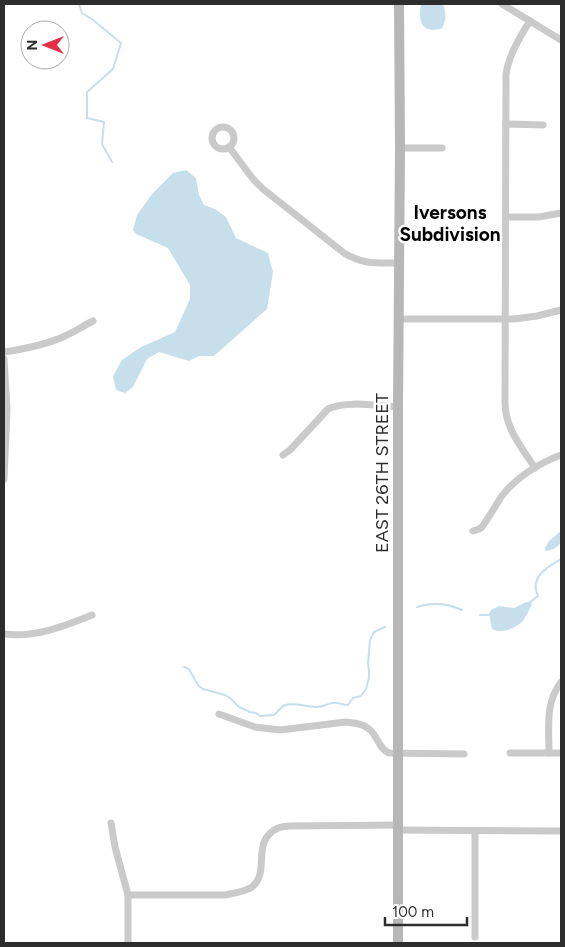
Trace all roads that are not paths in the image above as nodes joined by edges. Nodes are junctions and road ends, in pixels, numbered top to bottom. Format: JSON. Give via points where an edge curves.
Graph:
{"nodes":[{"id":1,"x":399,"y":4,"type":"edge"},
{"id":2,"x":502,"y":4,"type":"edge"},
{"id":3,"x":530,"y":21,"type":"junction"},
{"id":4,"x":561,"y":40,"type":"edge"},
{"id":5,"x":506,"y":124,"type":"junction"},
{"id":6,"x":543,"y":125,"type":"dead end"},
{"id":7,"x":229,"y":147,"type":"dead end"},
{"id":8,"x":400,"y":148,"type":"junction"},
{"id":9,"x":442,"y":148,"type":"dead end"},
{"id":10,"x":561,"y":213,"type":"edge"},
{"id":11,"x":506,"y":217,"type":"junction"},
{"id":12,"x":398,"y":263,"type":"junction"},
{"id":13,"x":561,"y":310,"type":"edge"},
{"id":14,"x":398,"y":319,"type":"junction"},
{"id":15,"x":506,"y":319,"type":"junction"},
{"id":16,"x":93,"y":321,"type":"dead end"},
{"id":17,"x":4,"y":352,"type":"edge"},
{"id":18,"x":4,"y":359,"type":"edge"},
{"id":19,"x":398,"y":407,"type":"junction"},
{"id":20,"x":561,"y":455,"type":"edge"},
{"id":21,"x":283,"y":456,"type":"dead end"},
{"id":22,"x":535,"y":468,"type":"junction"},
{"id":23,"x":4,"y":479,"type":"edge"},
{"id":24,"x":473,"y":531,"type":"dead end"},
{"id":25,"x":92,"y":615,"type":"dead end"},
{"id":26,"x":4,"y":634,"type":"edge"},
{"id":27,"x":561,"y":682,"type":"edge"},
{"id":28,"x":219,"y":714,"type":"dead end"},
{"id":29,"x":510,"y":753,"type":"dead end"},
{"id":30,"x":548,"y":753,"type":"junction"},
{"id":31,"x":561,"y":753,"type":"edge"},
{"id":32,"x":398,"y":754,"type":"junction"},
{"id":33,"x":464,"y":754,"type":"dead end"},
{"id":34,"x":111,"y":823,"type":"dead end"},
{"id":35,"x":398,"y":828,"type":"junction"},
{"id":36,"x":475,"y":831,"type":"junction"},
{"id":37,"x":561,"y":831,"type":"edge"},
{"id":38,"x":128,"y":895,"type":"junction"},
{"id":39,"x":475,"y":937,"type":"dead end"},
{"id":40,"x":128,"y":943,"type":"edge"},
{"id":41,"x":398,"y":943,"type":"edge"}],
"edges":[{"from":1,"to":8,"type":"main road","name":"EAST 26TH STREET"},
{"from":2,"to":3,"type":"street"},
{"from":3,"to":4,"type":"street"},
{"from":3,"to":5,"type":"street","via":[[507,65]]},
{"from":5,"to":6,"type":"street"},
{"from":5,"to":11,"type":"street"},
{"from":7,"to":12,"type":"street","via":[[263,189],[344,253],[363,262]]},
{"from":8,"to":9,"type":"street"},
{"from":8,"to":12,"type":"main road","name":"EAST 26TH STREET"},
{"from":10,"to":11,"type":"street"},
{"from":11,"to":15,"type":"street"},
{"from":12,"to":14,"type":"main road","name":"EAST 26TH STREET"},
{"from":13,"to":15,"type":"street"},
{"from":14,"to":15,"type":"street"},
{"from":14,"to":19,"type":"main road","name":"EAST 26TH STREET"},
{"from":15,"to":22,"type":"street","via":[[506,416],[513,434]]},
{"from":16,"to":17,"type":"street","via":[[50,342]]},
{"from":18,"to":23,"type":"street"},
{"from":19,"to":21,"type":"street","via":[[335,406],[328,409]]},
{"from":19,"to":32,"type":"main road","name":"EAST 26TH STREET"},
{"from":20,"to":22,"type":"street"},
{"from":22,"to":24,"type":"street","via":[[508,489],[482,526]]},
{"from":25,"to":26,"type":"street","via":[[52,630]]},
{"from":27,"to":30,"type":"street","via":[[549,708]]},
{"from":28,"to":32,"type":"street","via":[[256,727],[280,730],[346,722],[364,725],[385,751]]},
{"from":29,"to":30,"type":"street"},
{"from":30,"to":31,"type":"street"},
{"from":32,"to":33,"type":"street"},
{"from":32,"to":35,"type":"main road","name":"EAST 26TH STREET"},
{"from":34,"to":38,"type":"street"},
{"from":35,"to":36,"type":"street"},
{"from":35,"to":38,"type":"street","via":[[278,828],[262,843],[259,877],[252,886],[240,892],[225,895]]},
{"from":35,"to":41,"type":"main road","name":"EAST 26TH STREET"},
{"from":36,"to":37,"type":"street"},
{"from":36,"to":39,"type":"street"},
{"from":38,"to":40,"type":"street"}]}
